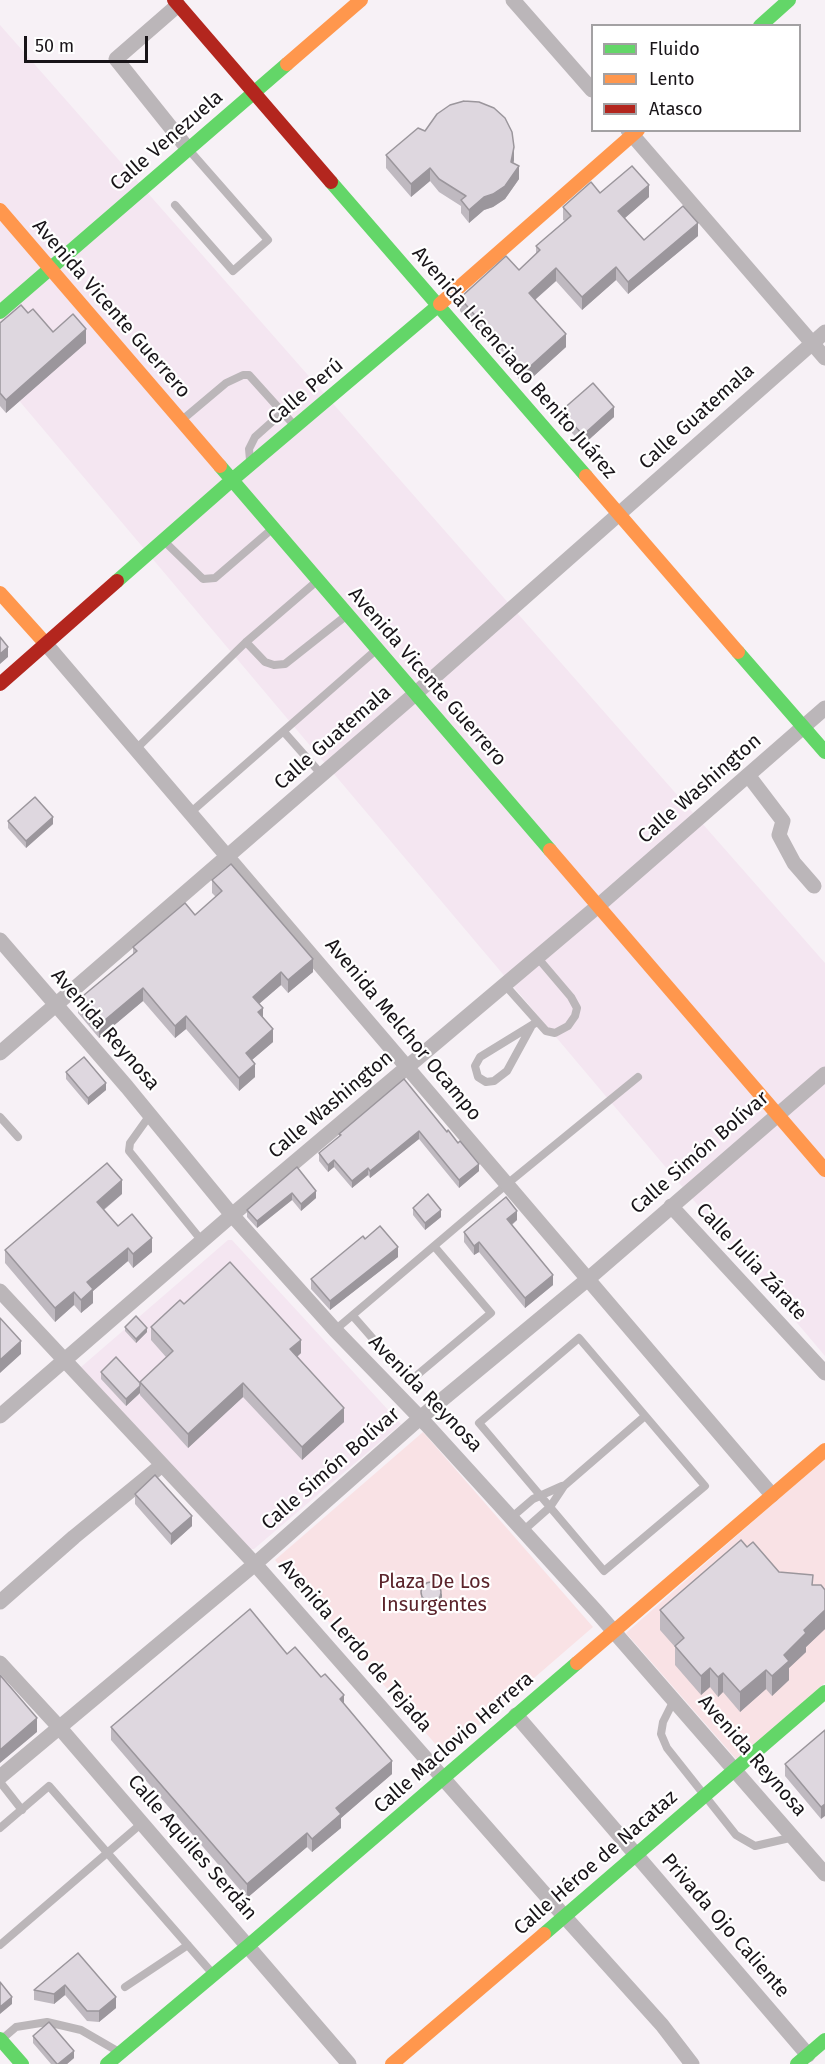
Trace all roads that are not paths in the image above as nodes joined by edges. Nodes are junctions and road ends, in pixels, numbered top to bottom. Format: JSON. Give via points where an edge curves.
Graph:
{"nodes":[{"id":1,"x":361,"y":0,"type":"edge"},
{"id":2,"x":513,"y":0,"type":"edge"},
{"id":3,"x":789,"y":0,"type":"edge"},
{"id":4,"x":176,"y":2,"type":"edge"},
{"id":5,"x":762,"y":24,"type":"edge"},
{"id":6,"x":591,"y":89,"type":"edge"},
{"id":7,"x":254,"y":92,"type":"junction"},
{"id":8,"x":633,"y":132,"type":"edge"},
{"id":9,"x":188,"y":149,"type":"junction"},
{"id":10,"x":175,"y":205,"type":"dead end"},
{"id":11,"x":0,"y":210,"type":"edge"},
{"id":12,"x":50,"y":268,"type":"junction"},
{"id":13,"x":438,"y":305,"type":"junction"},
{"id":14,"x":0,"y":312,"type":"edge"},
{"id":15,"x":825,"y":332,"type":"edge"},
{"id":16,"x":812,"y":343,"type":"junction"},
{"id":17,"x":825,"y":358,"type":"edge"},
{"id":18,"x":283,"y":412,"type":"junction"},
{"id":19,"x":181,"y":421,"type":"junction"},
{"id":20,"x":295,"y":426,"type":"junction"},
{"id":21,"x":251,"y":464,"type":"junction"},
{"id":22,"x":232,"y":480,"type":"junction"},
{"id":23,"x":619,"y":514,"type":"junction"},
{"id":24,"x":273,"y":528,"type":"junction"},
{"id":25,"x":163,"y":540,"type":"junction"},
{"id":26,"x":318,"y":580,"type":"junction"},
{"id":27,"x":0,"y":593,"type":"edge"},
{"id":28,"x":347,"y":614,"type":"junction"},
{"id":29,"x":246,"y":642,"type":"junction"},
{"id":30,"x":46,"y":644,"type":"junction"},
{"id":31,"x":378,"y":649,"type":"junction"},
{"id":32,"x":0,"y":684,"type":"edge"},
{"id":33,"x":415,"y":694,"type":"junction"},
{"id":34,"x":825,"y":708,"type":"edge"},
{"id":35,"x":803,"y":727,"type":"junction"},
{"id":36,"x":284,"y":732,"type":"junction"},
{"id":37,"x":136,"y":749,"type":"junction"},
{"id":38,"x":825,"y":752,"type":"edge"},
{"id":39,"x":322,"y":775,"type":"junction"},
{"id":40,"x":748,"y":775,"type":"junction"},
{"id":41,"x":190,"y":813,"type":"junction"},
{"id":42,"x":228,"y":857,"type":"junction"},
{"id":43,"x":814,"y":886,"type":"dead end"},
{"id":44,"x":598,"y":906,"type":"junction"},
{"id":45,"x":0,"y":940,"type":"edge"},
{"id":46,"x":537,"y":957,"type":"junction"},
{"id":47,"x":505,"y":985,"type":"junction"},
{"id":48,"x":55,"y":1005,"type":"junction"},
{"id":49,"x":534,"y":1024,"type":"junction"},
{"id":50,"x":0,"y":1053,"type":"edge"},
{"id":51,"x":407,"y":1068,"type":"junction"},
{"id":52,"x":825,"y":1074,"type":"edge"},
{"id":53,"x":638,"y":1077,"type":"dead end"},
{"id":54,"x":777,"y":1114,"type":"junction"},
{"id":55,"x":150,"y":1115,"type":"junction"},
{"id":56,"x":0,"y":1117,"type":"edge"},
{"id":57,"x":18,"y":1137,"type":"dead end"},
{"id":58,"x":825,"y":1170,"type":"edge"},
{"id":59,"x":507,"y":1184,"type":"junction"},
{"id":60,"x":671,"y":1206,"type":"junction"},
{"id":61,"x":232,"y":1215,"type":"junction"},
{"id":62,"x":202,"y":1241,"type":"junction"},
{"id":63,"x":434,"y":1246,"type":"junction"},
{"id":64,"x":588,"y":1279,"type":"junction"},
{"id":65,"x":0,"y":1291,"type":"edge"},
{"id":66,"x":353,"y":1316,"type":"junction"},
{"id":67,"x":335,"y":1330,"type":"junction"},
{"id":68,"x":64,"y":1360,"type":"junction"},
{"id":69,"x":825,"y":1373,"type":"edge"},
{"id":70,"x":0,"y":1416,"type":"edge"},
{"id":71,"x":645,"y":1416,"type":"junction"},
{"id":72,"x":420,"y":1418,"type":"junction"},
{"id":73,"x":825,"y":1450,"type":"edge"},
{"id":74,"x":162,"y":1465,"type":"junction"},
{"id":75,"x":564,"y":1486,"type":"junction"},
{"id":76,"x":540,"y":1495,"type":"junction"},
{"id":77,"x":772,"y":1495,"type":"junction"},
{"id":78,"x":550,"y":1507,"type":"junction"},
{"id":79,"x":512,"y":1517,"type":"junction"},
{"id":80,"x":524,"y":1530,"type":"junction"},
{"id":81,"x":255,"y":1564,"type":"junction"},
{"id":82,"x":0,"y":1602,"type":"edge"},
{"id":83,"x":614,"y":1631,"type":"junction"},
{"id":84,"x":0,"y":1663,"type":"edge"},
{"id":85,"x":825,"y":1692,"type":"edge"},
{"id":86,"x":675,"y":1699,"type":"junction"},
{"id":87,"x":516,"y":1715,"type":"junction"},
{"id":88,"x":59,"y":1727,"type":"junction"},
{"id":89,"x":735,"y":1769,"type":"junction"},
{"id":90,"x":0,"y":1777,"type":"edge"},
{"id":91,"x":443,"y":1778,"type":"junction"},
{"id":92,"x":0,"y":1782,"type":"edge"},
{"id":93,"x":704,"y":1795,"type":"junction"},
{"id":94,"x":22,"y":1810,"type":"junction"},
{"id":95,"x":142,"y":1823,"type":"junction"},
{"id":96,"x":0,"y":1828,"type":"edge"},
{"id":97,"x":795,"y":1837,"type":"junction"},
{"id":98,"x":107,"y":1852,"type":"junction"},
{"id":99,"x":635,"y":1855,"type":"junction"},
{"id":100,"x":824,"y":1870,"type":"edge"},
{"id":101,"x":564,"y":1916,"type":"junction"},
{"id":102,"x":0,"y":1945,"type":"edge"},
{"id":103,"x":249,"y":1945,"type":"junction"},
{"id":104,"x":188,"y":1946,"type":"junction"},
{"id":105,"x":214,"y":1975,"type":"junction"},
{"id":106,"x":125,"y":1988,"type":"dead end"},
{"id":107,"x":1,"y":2039,"type":"edge"},
{"id":108,"x":825,"y":2040,"type":"edge"},
{"id":109,"x":120,"y":2052,"type":"junction"},
{"id":110,"x":802,"y":2059,"type":"edge"},
{"id":111,"x":22,"y":2064,"type":"edge"},
{"id":112,"x":107,"y":2064,"type":"edge"},
{"id":113,"x":350,"y":2064,"type":"edge"},
{"id":114,"x":392,"y":2064,"type":"edge"},
{"id":115,"x":692,"y":2064,"type":"edge"}],
"edges":[{"from":1,"to":7,"type":"main road","name":"Calle Venezuela"},
{"from":2,"to":6,"type":"street"},
{"from":3,"to":5,"type":"main road"},
{"from":4,"to":7,"type":"main road","name":"Avenida Licenciado Benito Juárez"},
{"from":4,"to":9,"type":"street","via":[[116,59]]},
{"from":7,"to":9,"type":"main road","name":"Calle Venezuela"},
{"from":7,"to":13,"type":"main road","name":"Avenida Licenciado Benito Juárez"},
{"from":8,"to":13,"type":"main road","name":"Calle Perú"},
{"from":8,"to":16,"type":"street"},
{"from":9,"to":10,"type":"lane","via":[[268,240],[233,271]]},
{"from":9,"to":12,"type":"main road","name":"Calle Venezuela"},
{"from":11,"to":12,"type":"main road","name":"Avenida Vicente Guerrero"},
{"from":12,"to":14,"type":"main road","name":"Calle Venezuela"},
{"from":12,"to":19,"type":"main road","name":"Avenida Vicente Guerrero"},
{"from":13,"to":20,"type":"main road","name":"Calle Perú"},
{"from":13,"to":23,"type":"main road","name":"Avenida Licenciado Benito Juárez"},
{"from":15,"to":16,"type":"street","name":"Calle Guatemala"},
{"from":16,"to":17,"type":"street"},
{"from":16,"to":23,"type":"street","name":"Calle Guatemala"},
{"from":18,"to":19,"type":"lane","via":[[249,375],[243,375],[226,383]]},
{"from":18,"to":20,"type":"lane"},
{"from":18,"to":21,"type":"lane","via":[[255,436],[249,449]]},
{"from":19,"to":22,"type":"main road","name":"Avenida Vicente Guerrero"},
{"from":20,"to":21,"type":"main road","name":"Calle Perú"},
{"from":21,"to":22,"type":"main road","name":"Calle Perú"},
{"from":22,"to":24,"type":"main road","name":"Avenida Vicente Guerrero"},
{"from":22,"to":25,"type":"main road","name":"Calle Perú"},
{"from":23,"to":33,"type":"street","name":"Calle Guatemala"},
{"from":23,"to":35,"type":"main road","name":"Avenida Licenciado Benito Juárez"},
{"from":24,"to":25,"type":"lane","via":[[215,578],[203,579]]},
{"from":24,"to":26,"type":"main road","name":"Avenida Vicente Guerrero"},
{"from":25,"to":30,"type":"main road","name":"Calle Perú"},
{"from":26,"to":28,"type":"main road","name":"Avenida Vicente Guerrero"},
{"from":26,"to":29,"type":"lane"},
{"from":27,"to":30,"type":"main road","name":"Avenida Melchor Ocampo"},
{"from":28,"to":29,"type":"lane","via":[[285,664],[274,666],[265,662]]},
{"from":28,"to":31,"type":"main road","name":"Avenida Vicente Guerrero"},
{"from":29,"to":37,"type":"lane"},
{"from":30,"to":32,"type":"main road","name":"Calle Perú"},
{"from":30,"to":37,"type":"street","name":"Avenida Melchor Ocampo"},
{"from":31,"to":33,"type":"main road","name":"Avenida Vicente Guerrero"},
{"from":31,"to":36,"type":"lane"},
{"from":33,"to":39,"type":"street","name":"Calle Guatemala"},
{"from":33,"to":44,"type":"main road","name":"Avenida Vicente Guerrero"},
{"from":34,"to":35,"type":"street","name":"Calle Washington"},
{"from":35,"to":38,"type":"main road","name":"Avenida Licenciado Benito Juárez"},
{"from":35,"to":40,"type":"street","name":"Calle Washington"},
{"from":36,"to":39,"type":"lane"},
{"from":36,"to":41,"type":"lane"},
{"from":37,"to":41,"type":"street","name":"Avenida Melchor Ocampo"},
{"from":39,"to":42,"type":"street","name":"Calle Guatemala"},
{"from":40,"to":43,"type":"street","via":[[783,821],[779,835]]},
{"from":40,"to":44,"type":"street","name":"Calle Washington"},
{"from":41,"to":42,"type":"street","name":"Avenida Melchor Ocampo"},
{"from":42,"to":48,"type":"street","name":"Calle Guatemala"},
{"from":42,"to":51,"type":"street","name":"Avenida Melchor Ocampo"},
{"from":44,"to":46,"type":"street","name":"Calle Washington"},
{"from":44,"to":54,"type":"main road","name":"Avenida Vicente Guerrero"},
{"from":45,"to":48,"type":"street","name":"Avenida Reynosa"},
{"from":46,"to":47,"type":"street","name":"Calle Washington"},
{"from":46,"to":49,"type":"lane","via":[[577,1008],[568,1026],[555,1033]]},
{"from":47,"to":49,"type":"lane"},
{"from":47,"to":51,"type":"street","name":"Calle Washington"},
{"from":48,"to":50,"type":"street","name":"Calle Guatemala"},
{"from":48,"to":55,"type":"street","name":"Avenida Reynosa"},
{"from":49,"to":49,"type":"lane","via":[[507,1071],[494,1081],[478,1077],[475,1066],[480,1057]]},
{"from":51,"to":59,"type":"street","name":"Avenida Melchor Ocampo"},
{"from":51,"to":61,"type":"street","name":"Calle Washington"},
{"from":52,"to":54,"type":"street","name":"Calle Simón Bolívar"},
{"from":53,"to":59,"type":"lane"},
{"from":54,"to":58,"type":"main road","name":"Avenida Vicente Guerrero"},
{"from":54,"to":60,"type":"street","name":"Calle Simón Bolívar"},
{"from":55,"to":61,"type":"street","name":"Avenida Reynosa"},
{"from":55,"to":62,"type":"lane","via":[[130,1143],[129,1151]]},
{"from":56,"to":57,"type":"lane"},
{"from":59,"to":63,"type":"lane"},
{"from":59,"to":64,"type":"street","name":"Avenida Melchor Ocampo"},
{"from":60,"to":64,"type":"street","name":"Calle Simón Bolívar"},
{"from":60,"to":69,"type":"street","name":"Calle Julia Zárate"},
{"from":61,"to":62,"type":"street","name":"Calle Washington"},
{"from":61,"to":67,"type":"street","name":"Avenida Reynosa"},
{"from":62,"to":68,"type":"street","name":"Calle Washington"},
{"from":63,"to":66,"type":"lane"},
{"from":63,"to":66,"type":"lane","via":[[491,1312],[410,1381]]},
{"from":64,"to":72,"type":"street","name":"Calle Simón Bolívar"},
{"from":64,"to":77,"type":"street","name":"Avenida Melchor Ocampo"},
{"from":65,"to":68,"type":"street","name":"Avenida Lerdo de Tejada"},
{"from":66,"to":67,"type":"lane"},
{"from":67,"to":72,"type":"street","name":"Avenida Reynosa"},
{"from":68,"to":70,"type":"street","name":"Calle Washington"},
{"from":68,"to":74,"type":"street","name":"Avenida Lerdo de Tejada"},
{"from":71,"to":75,"type":"lane"},
{"from":71,"to":76,"type":"lane","via":[[579,1338],[479,1423]]},
{"from":71,"to":78,"type":"lane","via":[[705,1486],[604,1571]]},
{"from":72,"to":79,"type":"street","name":"Avenida Reynosa"},
{"from":72,"to":81,"type":"street","name":"Calle Simón Bolívar"},
{"from":73,"to":77,"type":"main road","name":"Calle Maclovio Herrera"},
{"from":74,"to":81,"type":"street","name":"Avenida Lerdo de Tejada"},
{"from":74,"to":82,"type":"street"},
{"from":75,"to":76,"type":"lane"},
{"from":75,"to":78,"type":"lane"},
{"from":76,"to":78,"type":"lane"},
{"from":76,"to":79,"type":"lane"},
{"from":77,"to":83,"type":"main road","name":"Calle Maclovio Herrera"},
{"from":78,"to":80,"type":"lane"},
{"from":79,"to":80,"type":"street","name":"Avenida Reynosa"},
{"from":80,"to":83,"type":"street","name":"Avenida Reynosa"},
{"from":81,"to":88,"type":"street","name":"Calle Simón Bolívar"},
{"from":81,"to":91,"type":"street","name":"Avenida Lerdo de Tejada"},
{"from":83,"to":86,"type":"street","name":"Avenida Reynosa"},
{"from":83,"to":87,"type":"main road","name":"Calle Maclovio Herrera"},
{"from":84,"to":88,"type":"street","name":"Calle Aquiles Serdán"},
{"from":85,"to":89,"type":"main road","name":"Calle Héroe de Nacataz"},
{"from":86,"to":89,"type":"street","name":"Avenida Reynosa"},
{"from":86,"to":93,"type":"lane","via":[[663,1722],[662,1734],[667,1748]]},
{"from":87,"to":91,"type":"main road","name":"Calle Maclovio Herrera"},
{"from":87,"to":99,"type":"street","name":"Privada Ojo Caliente"},
{"from":88,"to":90,"type":"street","name":"Calle Simón Bolívar"},
{"from":88,"to":95,"type":"street","name":"Calle Aquiles Serdán"},
{"from":89,"to":93,"type":"main road","name":"Calle Héroe de Nacataz"},
{"from":89,"to":97,"type":"street","name":"Avenida Reynosa"},
{"from":91,"to":101,"type":"street","name":"Avenida Lerdo de Tejada"},
{"from":91,"to":103,"type":"main road","name":"Calle Maclovio Herrera"},
{"from":92,"to":94,"type":"lane"},
{"from":93,"to":97,"type":"lane","via":[[736,1835],[755,1846]]},
{"from":93,"to":99,"type":"main road","name":"Calle Héroe de Nacataz"},
{"from":94,"to":96,"type":"lane"},
{"from":94,"to":98,"type":"lane","via":[[49,1786]]},
{"from":95,"to":98,"type":"lane"},
{"from":95,"to":103,"type":"street","name":"Calle Aquiles Serdán"},
{"from":97,"to":100,"type":"street","name":"Avenida Reynosa"},
{"from":98,"to":102,"type":"lane"},
{"from":98,"to":104,"type":"lane"},
{"from":99,"to":101,"type":"main road","name":"Calle Héroe de Nacataz"},
{"from":99,"to":110,"type":"street","name":"Privada Ojo Caliente"},
{"from":101,"to":114,"type":"main road","name":"Calle Héroe de Nacataz"},
{"from":101,"to":115,"type":"street","name":"Avenida Lerdo de Tejada"},
{"from":103,"to":105,"type":"main road","name":"Calle Maclovio Herrera"},
{"from":103,"to":113,"type":"street","name":"Calle Aquiles Serdán"},
{"from":104,"to":105,"type":"lane"},
{"from":104,"to":106,"type":"lane"},
{"from":105,"to":109,"type":"main road","name":"Calle Maclovio Herrera"},
{"from":107,"to":109,"type":"lane","via":[[16,2027],[47,2022],[81,2030]]},
{"from":107,"to":111,"type":"main road"},
{"from":108,"to":110,"type":"main road"},
{"from":109,"to":112,"type":"main road","name":"Calle Maclovio Herrera"}]}
